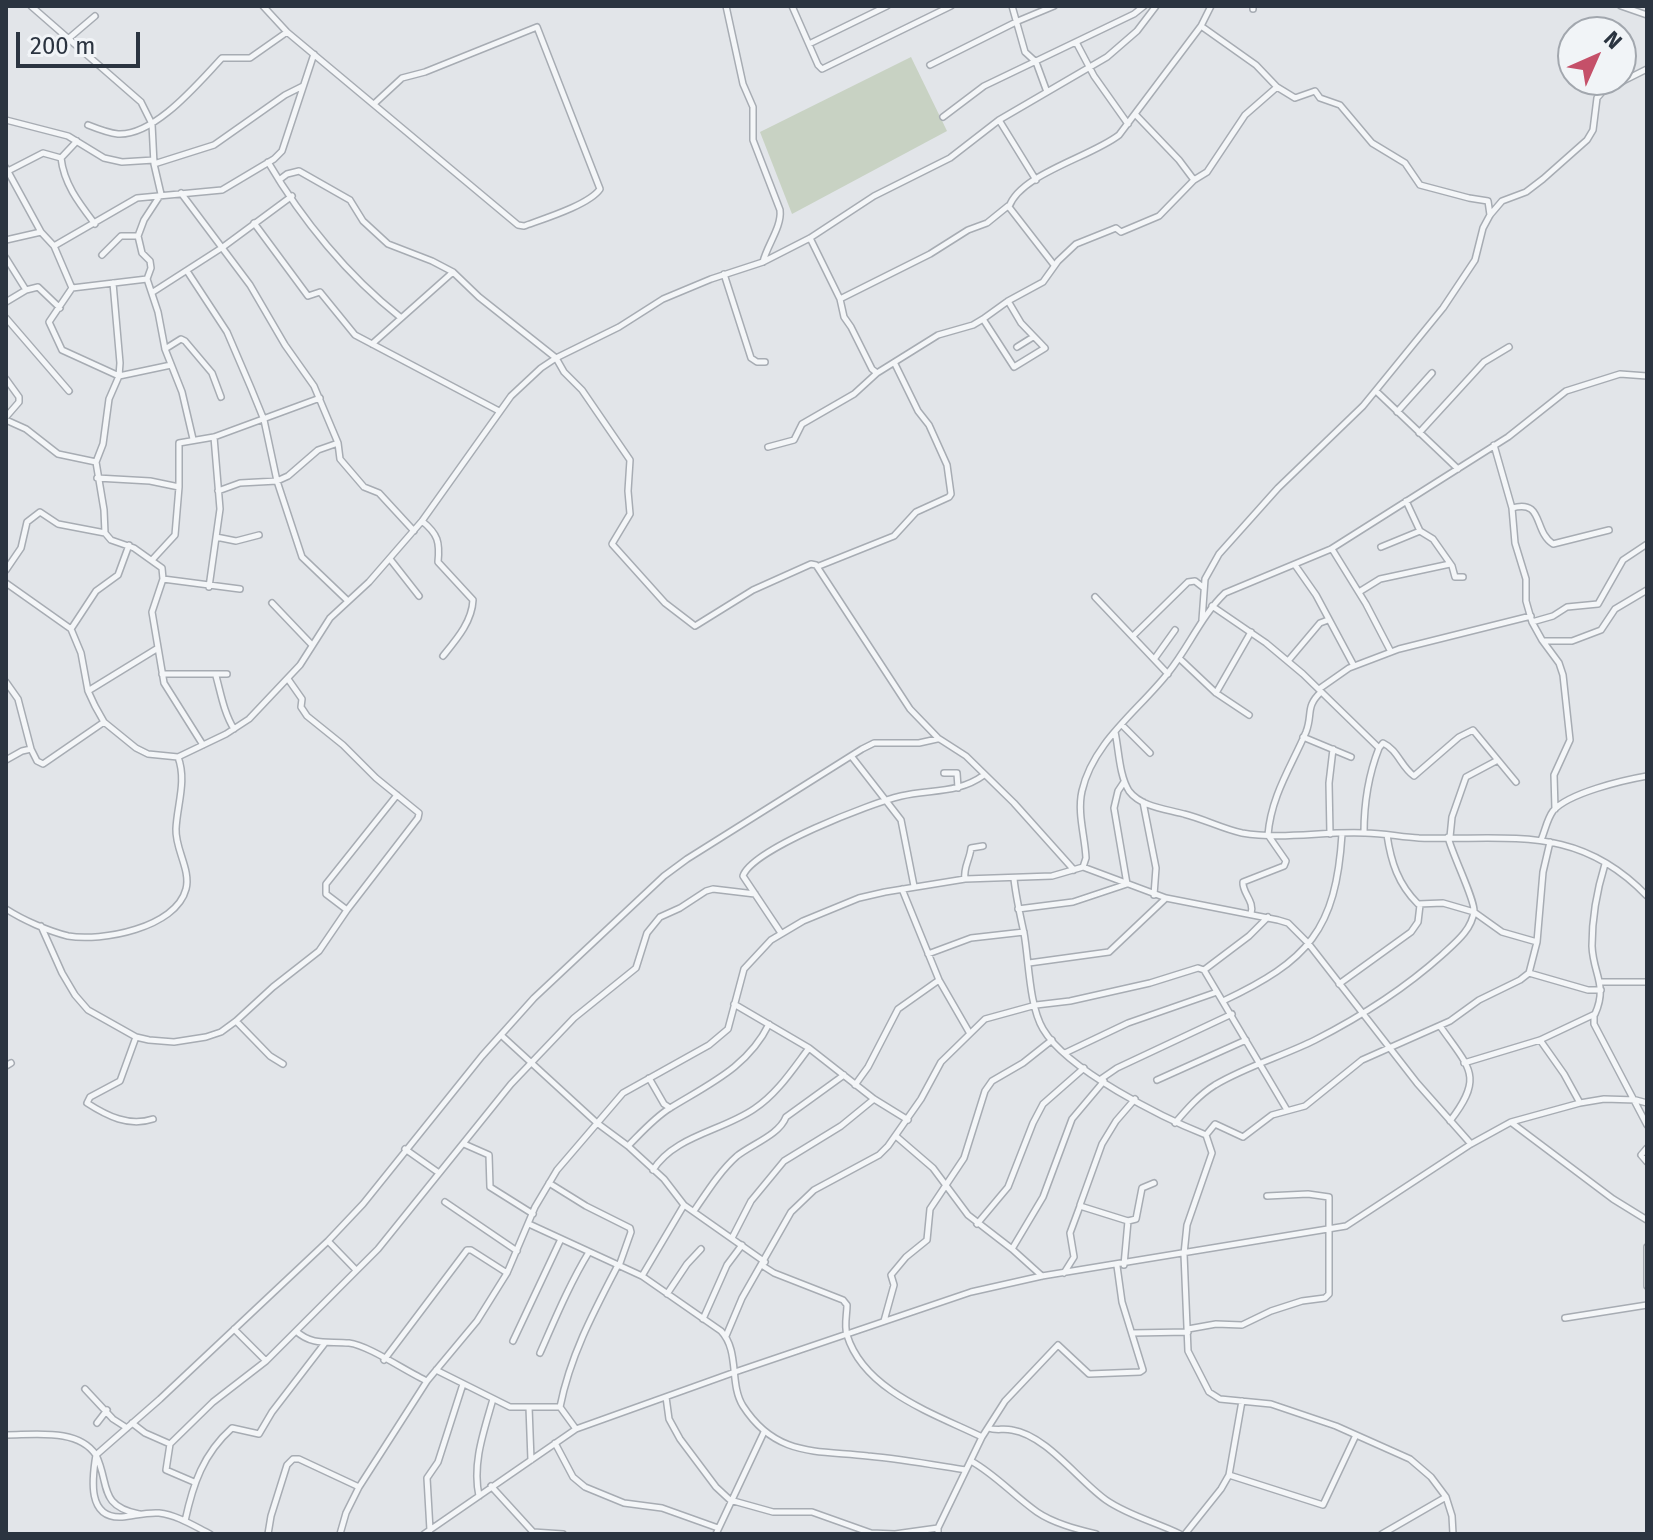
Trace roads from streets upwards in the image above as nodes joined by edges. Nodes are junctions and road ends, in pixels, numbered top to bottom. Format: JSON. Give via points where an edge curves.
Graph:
{"nodes":[{"id":1,"x":263,"y":6,"type":"edge"},
{"id":2,"x":726,"y":6,"type":"edge"},
{"id":3,"x":792,"y":6,"type":"edge"},
{"id":4,"x":887,"y":6,"type":"edge"},
{"id":5,"x":951,"y":6,"type":"edge"},
{"id":6,"x":1012,"y":6,"type":"edge"},
{"id":7,"x":1054,"y":6,"type":"edge"},
{"id":8,"x":1144,"y":6,"type":"edge"},
{"id":9,"x":1156,"y":6,"type":"edge"},
{"id":10,"x":1211,"y":6,"type":"edge"},
{"id":11,"x":1621,"y":6,"type":"edge"},
{"id":12,"x":36,"y":8,"type":"edge"},
{"id":13,"x":1647,"y":15,"type":"edge"},
{"id":14,"x":95,"y":16,"type":"dead end"},
{"id":15,"x":1018,"y":21,"type":"junction"},
{"id":16,"x":1201,"y":26,"type":"junction"},
{"id":17,"x":287,"y":32,"type":"junction"},
{"id":18,"x":68,"y":39,"type":"junction"},
{"id":19,"x":1076,"y":42,"type":"junction"},
{"id":20,"x":809,"y":44,"type":"junction"},
{"id":21,"x":314,"y":54,"type":"junction"},
{"id":22,"x":1036,"y":62,"type":"junction"},
{"id":23,"x":930,"y":65,"type":"dead end"},
{"id":24,"x":1088,"y":68,"type":"junction"},
{"id":25,"x":1647,"y":69,"type":"edge"},
{"id":26,"x":303,"y":86,"type":"junction"},
{"id":27,"x":1277,"y":87,"type":"junction"},
{"id":28,"x":1047,"y":92,"type":"junction"},
{"id":29,"x":375,"y":103,"type":"junction"},
{"id":30,"x":1135,"y":114,"type":"junction"},
{"id":31,"x":943,"y":117,"type":"dead end"},
{"id":32,"x":6,"y":120,"type":"edge"},
{"id":33,"x":999,"y":120,"type":"junction"},
{"id":34,"x":152,"y":124,"type":"junction"},
{"id":35,"x":1128,"y":124,"type":"junction"},
{"id":36,"x":88,"y":125,"type":"dead end"},
{"id":37,"x":77,"y":141,"type":"junction"},
{"id":38,"x":61,"y":158,"type":"junction"},
{"id":39,"x":154,"y":162,"type":"junction"},
{"id":40,"x":268,"y":162,"type":"junction"},
{"id":41,"x":7,"y":170,"type":"edge"},
{"id":42,"x":279,"y":180,"type":"junction"},
{"id":43,"x":1036,"y":180,"type":"junction"},
{"id":44,"x":1194,"y":180,"type":"junction"},
{"id":45,"x":181,"y":193,"type":"junction"},
{"id":46,"x":161,"y":194,"type":"junction"},
{"id":47,"x":292,"y":196,"type":"junction"},
{"id":48,"x":1009,"y":205,"type":"junction"},
{"id":49,"x":1490,"y":215,"type":"junction"},
{"id":50,"x":254,"y":223,"type":"junction"},
{"id":51,"x":95,"y":224,"type":"junction"},
{"id":52,"x":41,"y":232,"type":"junction"},
{"id":53,"x":138,"y":236,"type":"junction"},
{"id":54,"x":810,"y":238,"type":"junction"},
{"id":55,"x":6,"y":240,"type":"edge"},
{"id":56,"x":54,"y":246,"type":"junction"},
{"id":57,"x":223,"y":247,"type":"junction"},
{"id":58,"x":102,"y":255,"type":"dead end"},
{"id":59,"x":6,"y":259,"type":"edge"},
{"id":60,"x":763,"y":262,"type":"junction"},
{"id":61,"x":1054,"y":265,"type":"junction"},
{"id":62,"x":187,"y":271,"type":"junction"},
{"id":63,"x":453,"y":272,"type":"junction"},
{"id":64,"x":724,"y":274,"type":"junction"},
{"id":65,"x":147,"y":279,"type":"junction"},
{"id":66,"x":113,"y":283,"type":"junction"},
{"id":67,"x":72,"y":288,"type":"junction"},
{"id":68,"x":26,"y":290,"type":"junction"},
{"id":69,"x":153,"y":292,"type":"junction"},
{"id":70,"x":840,"y":299,"type":"junction"},
{"id":71,"x":1008,"y":301,"type":"junction"},
{"id":72,"x":6,"y":302,"type":"edge"},
{"id":73,"x":60,"y":308,"type":"junction"},
{"id":74,"x":400,"y":317,"type":"junction"},
{"id":75,"x":6,"y":318,"type":"edge"},
{"id":76,"x":983,"y":319,"type":"junction"},
{"id":77,"x":1033,"y":337,"type":"junction"},
{"id":78,"x":372,"y":344,"type":"junction"},
{"id":79,"x":1017,"y":347,"type":"dead end"},
{"id":80,"x":1509,"y":347,"type":"dead end"},
{"id":81,"x":165,"y":349,"type":"junction"},
{"id":82,"x":556,"y":358,"type":"junction"},
{"id":83,"x":765,"y":362,"type":"dead end"},
{"id":84,"x":895,"y":364,"type":"junction"},
{"id":85,"x":171,"y":365,"type":"junction"},
{"id":86,"x":877,"y":373,"type":"junction"},
{"id":87,"x":1432,"y":373,"type":"dead end"},
{"id":88,"x":119,"y":376,"type":"junction"},
{"id":89,"x":1647,"y":376,"type":"edge"},
{"id":90,"x":6,"y":379,"type":"edge"},
{"id":91,"x":69,"y":391,"type":"dead end"},
{"id":92,"x":1376,"y":391,"type":"junction"},
{"id":93,"x":221,"y":397,"type":"dead end"},
{"id":94,"x":320,"y":398,"type":"junction"},
{"id":95,"x":499,"y":411,"type":"junction"},
{"id":96,"x":1397,"y":412,"type":"junction"},
{"id":97,"x":6,"y":418,"type":"edge"},
{"id":98,"x":264,"y":420,"type":"junction"},
{"id":99,"x":1419,"y":433,"type":"junction"},
{"id":100,"x":214,"y":437,"type":"junction"},
{"id":101,"x":193,"y":439,"type":"junction"},
{"id":102,"x":338,"y":443,"type":"junction"},
{"id":103,"x":1494,"y":445,"type":"junction"},
{"id":104,"x":768,"y":447,"type":"dead end"},
{"id":105,"x":96,"y":462,"type":"junction"},
{"id":106,"x":1458,"y":469,"type":"junction"},
{"id":107,"x":97,"y":478,"type":"junction"},
{"id":108,"x":277,"y":481,"type":"junction"},
{"id":109,"x":179,"y":487,"type":"junction"},
{"id":110,"x":218,"y":491,"type":"junction"},
{"id":111,"x":1406,"y":501,"type":"junction"},
{"id":112,"x":1512,"y":508,"type":"junction"},
{"id":113,"x":422,"y":521,"type":"junction"},
{"id":114,"x":1609,"y":530,"type":"dead end"},
{"id":115,"x":414,"y":531,"type":"junction"},
{"id":116,"x":1420,"y":531,"type":"junction"},
{"id":117,"x":105,"y":533,"type":"junction"},
{"id":118,"x":259,"y":535,"type":"dead end"},
{"id":119,"x":216,"y":537,"type":"junction"},
{"id":120,"x":1647,"y":544,"type":"edge"},
{"id":121,"x":129,"y":545,"type":"junction"},
{"id":122,"x":1381,"y":547,"type":"dead end"},
{"id":123,"x":1331,"y":549,"type":"junction"},
{"id":124,"x":390,"y":559,"type":"junction"},
{"id":125,"x":152,"y":560,"type":"junction"},
{"id":126,"x":1450,"y":564,"type":"junction"},
{"id":127,"x":1295,"y":565,"type":"junction"},
{"id":128,"x":819,"y":566,"type":"dead end"},
{"id":129,"x":6,"y":570,"type":"edge"},
{"id":130,"x":1463,"y":577,"type":"dead end"},
{"id":131,"x":163,"y":579,"type":"junction"},
{"id":132,"x":6,"y":583,"type":"edge"},
{"id":133,"x":209,"y":587,"type":"junction"},
{"id":134,"x":1204,"y":588,"type":"junction"},
{"id":135,"x":240,"y":589,"type":"dead end"},
{"id":136,"x":1647,"y":590,"type":"edge"},
{"id":137,"x":1359,"y":592,"type":"junction"},
{"id":138,"x":419,"y":596,"type":"dead end"},
{"id":139,"x":1095,"y":597,"type":"dead end"},
{"id":140,"x":348,"y":601,"type":"junction"},
{"id":141,"x":272,"y":603,"type":"dead end"},
{"id":142,"x":1212,"y":606,"type":"junction"},
{"id":143,"x":1532,"y":619,"type":"junction"},
{"id":144,"x":1328,"y":620,"type":"junction"},
{"id":145,"x":1202,"y":621,"type":"junction"},
{"id":146,"x":71,"y":629,"type":"junction"},
{"id":147,"x":1175,"y":630,"type":"dead end"},
{"id":148,"x":1251,"y":632,"type":"junction"},
{"id":149,"x":1134,"y":635,"type":"junction"},
{"id":150,"x":1542,"y":640,"type":"junction"},
{"id":151,"x":312,"y":645,"type":"junction"},
{"id":152,"x":158,"y":648,"type":"junction"},
{"id":153,"x":1391,"y":652,"type":"junction"},
{"id":154,"x":443,"y":656,"type":"dead end"},
{"id":155,"x":1155,"y":658,"type":"junction"},
{"id":156,"x":1179,"y":658,"type":"junction"},
{"id":157,"x":1288,"y":661,"type":"junction"},
{"id":158,"x":1354,"y":666,"type":"junction"},
{"id":159,"x":162,"y":674,"type":"junction"},
{"id":160,"x":227,"y":674,"type":"dead end"},
{"id":161,"x":1168,"y":674,"type":"junction"},
{"id":162,"x":216,"y":676,"type":"junction"},
{"id":163,"x":288,"y":679,"type":"junction"},
{"id":164,"x":6,"y":682,"type":"edge"},
{"id":165,"x":1320,"y":690,"type":"junction"},
{"id":166,"x":88,"y":691,"type":"junction"},
{"id":167,"x":1216,"y":693,"type":"junction"},
{"id":168,"x":1249,"y":715,"type":"dead end"},
{"id":169,"x":104,"y":722,"type":"junction"},
{"id":170,"x":1122,"y":725,"type":"junction"},
{"id":171,"x":234,"y":729,"type":"junction"},
{"id":172,"x":1115,"y":732,"type":"junction"},
{"id":173,"x":1303,"y":737,"type":"junction"},
{"id":174,"x":938,"y":738,"type":"junction"},
{"id":175,"x":203,"y":745,"type":"junction"},
{"id":176,"x":1379,"y":748,"type":"junction"},
{"id":177,"x":31,"y":749,"type":"junction"},
{"id":178,"x":1333,"y":749,"type":"junction"},
{"id":179,"x":1150,"y":753,"type":"dead end"},
{"id":180,"x":178,"y":757,"type":"junction"},
{"id":181,"x":852,"y":757,"type":"junction"},
{"id":182,"x":1351,"y":757,"type":"dead end"},
{"id":183,"x":6,"y":760,"type":"edge"},
{"id":184,"x":1496,"y":761,"type":"junction"},
{"id":185,"x":944,"y":773,"type":"dead end"},
{"id":186,"x":984,"y":775,"type":"junction"},
{"id":187,"x":1647,"y":776,"type":"edge"},
{"id":188,"x":1124,"y":782,"type":"junction"},
{"id":189,"x":1516,"y":782,"type":"dead end"},
{"id":190,"x":958,"y":788,"type":"junction"},
{"id":191,"x":397,"y":795,"type":"junction"},
{"id":192,"x":886,"y":801,"type":"junction"},
{"id":193,"x":1143,"y":802,"type":"junction"},
{"id":194,"x":1555,"y":809,"type":"junction"},
{"id":195,"x":1364,"y":833,"type":"junction"},
{"id":196,"x":1330,"y":834,"type":"junction"},
{"id":197,"x":1342,"y":834,"type":"junction"},
{"id":198,"x":1268,"y":835,"type":"junction"},
{"id":199,"x":1387,"y":835,"type":"junction"},
{"id":200,"x":1449,"y":837,"type":"junction"},
{"id":201,"x":1541,"y":840,"type":"junction"},
{"id":202,"x":1550,"y":842,"type":"junction"},
{"id":203,"x":983,"y":846,"type":"dead end"},
{"id":204,"x":1605,"y":864,"type":"junction"},
{"id":205,"x":1083,"y":867,"type":"junction"},
{"id":206,"x":1074,"y":870,"type":"junction"},
{"id":207,"x":965,"y":879,"type":"junction"},
{"id":208,"x":1014,"y":879,"type":"junction"},
{"id":209,"x":1127,"y":884,"type":"junction"},
{"id":210,"x":914,"y":886,"type":"junction"},
{"id":211,"x":902,"y":889,"type":"junction"},
{"id":212,"x":755,"y":894,"type":"junction"},
{"id":213,"x":1154,"y":895,"type":"junction"},
{"id":214,"x":1647,"y":896,"type":"edge"},
{"id":215,"x":1166,"y":898,"type":"junction"},
{"id":216,"x":1420,"y":905,"type":"junction"},
{"id":217,"x":6,"y":909,"type":"edge"},
{"id":218,"x":1018,"y":909,"type":"junction"},
{"id":219,"x":347,"y":910,"type":"junction"},
{"id":220,"x":1474,"y":912,"type":"junction"},
{"id":221,"x":1251,"y":914,"type":"junction"},
{"id":222,"x":1268,"y":917,"type":"junction"},
{"id":223,"x":41,"y":926,"type":"junction"},
{"id":224,"x":1024,"y":932,"type":"junction"},
{"id":225,"x":781,"y":933,"type":"junction"},
{"id":226,"x":1537,"y":942,"type":"junction"},
{"id":227,"x":1308,"y":943,"type":"junction"},
{"id":228,"x":928,"y":954,"type":"junction"},
{"id":229,"x":1029,"y":963,"type":"junction"},
{"id":230,"x":1204,"y":970,"type":"junction"},
{"id":231,"x":1529,"y":973,"type":"junction"},
{"id":232,"x":939,"y":980,"type":"junction"},
{"id":233,"x":1601,"y":982,"type":"junction"},
{"id":234,"x":1647,"y":982,"type":"edge"},
{"id":235,"x":1339,"y":984,"type":"junction"},
{"id":236,"x":1588,"y":990,"type":"junction"},
{"id":237,"x":1601,"y":990,"type":"junction"},
{"id":238,"x":1217,"y":992,"type":"junction"},
{"id":239,"x":1601,"y":998,"type":"junction"},
{"id":240,"x":1223,"y":1001,"type":"junction"},
{"id":241,"x":734,"y":1004,"type":"junction"},
{"id":242,"x":1036,"y":1005,"type":"junction"},
{"id":243,"x":1232,"y":1014,"type":"junction"},
{"id":244,"x":1365,"y":1014,"type":"junction"},
{"id":245,"x":1595,"y":1014,"type":"junction"},
{"id":246,"x":236,"y":1021,"type":"junction"},
{"id":247,"x":769,"y":1024,"type":"junction"},
{"id":248,"x":1440,"y":1026,"type":"junction"},
{"id":249,"x":969,"y":1032,"type":"junction"},
{"id":250,"x":501,"y":1035,"type":"junction"},
{"id":251,"x":136,"y":1037,"type":"junction"},
{"id":252,"x":1052,"y":1040,"type":"junction"},
{"id":253,"x":1246,"y":1040,"type":"junction"},
{"id":254,"x":1540,"y":1040,"type":"junction"},
{"id":255,"x":1391,"y":1047,"type":"junction"},
{"id":256,"x":809,"y":1048,"type":"junction"},
{"id":257,"x":1065,"y":1053,"type":"junction"},
{"id":258,"x":1261,"y":1062,"type":"junction"},
{"id":259,"x":1464,"y":1063,"type":"junction"},
{"id":260,"x":283,"y":1064,"type":"dead end"},
{"id":261,"x":532,"y":1064,"type":"junction"},
{"id":262,"x":1084,"y":1068,"type":"junction"},
{"id":263,"x":844,"y":1075,"type":"junction"},
{"id":264,"x":649,"y":1078,"type":"junction"},
{"id":265,"x":1103,"y":1080,"type":"junction"},
{"id":266,"x":1157,"y":1080,"type":"dead end"},
{"id":267,"x":855,"y":1085,"type":"junction"},
{"id":268,"x":874,"y":1099,"type":"junction"},
{"id":269,"x":1135,"y":1099,"type":"junction"},
{"id":270,"x":1636,"y":1100,"type":"junction"},
{"id":271,"x":1580,"y":1103,"type":"junction"},
{"id":272,"x":1647,"y":1103,"type":"edge"},
{"id":273,"x":670,"y":1108,"type":"junction"},
{"id":274,"x":1287,"y":1110,"type":"junction"},
{"id":275,"x":153,"y":1119,"type":"dead end"},
{"id":276,"x":908,"y":1120,"type":"junction"},
{"id":277,"x":1450,"y":1121,"type":"junction"},
{"id":278,"x":1511,"y":1122,"type":"junction"},
{"id":279,"x":597,"y":1123,"type":"junction"},
{"id":280,"x":1175,"y":1123,"type":"junction"},
{"id":281,"x":1647,"y":1125,"type":"edge"},
{"id":282,"x":1206,"y":1135,"type":"junction"},
{"id":283,"x":897,"y":1137,"type":"junction"},
{"id":284,"x":464,"y":1144,"type":"junction"},
{"id":285,"x":1471,"y":1144,"type":"junction"},
{"id":286,"x":628,"y":1146,"type":"junction"},
{"id":287,"x":1647,"y":1148,"type":"edge"},
{"id":288,"x":405,"y":1149,"type":"junction"},
{"id":289,"x":1647,"y":1162,"type":"edge"},
{"id":290,"x":653,"y":1170,"type":"junction"},
{"id":291,"x":439,"y":1173,"type":"junction"},
{"id":292,"x":549,"y":1183,"type":"junction"},
{"id":293,"x":1154,"y":1183,"type":"dead end"},
{"id":294,"x":945,"y":1186,"type":"junction"},
{"id":295,"x":1267,"y":1196,"type":"dead end"},
{"id":296,"x":445,"y":1202,"type":"dead end"},
{"id":297,"x":684,"y":1205,"type":"junction"},
{"id":298,"x":1080,"y":1206,"type":"junction"},
{"id":299,"x":694,"y":1211,"type":"junction"},
{"id":300,"x":533,"y":1214,"type":"junction"},
{"id":301,"x":1647,"y":1220,"type":"edge"},
{"id":302,"x":1128,"y":1221,"type":"junction"},
{"id":303,"x":529,"y":1224,"type":"junction"},
{"id":304,"x":977,"y":1224,"type":"junction"},
{"id":305,"x":1328,"y":1230,"type":"junction"},
{"id":306,"x":732,"y":1238,"type":"junction"},
{"id":307,"x":561,"y":1239,"type":"junction"},
{"id":308,"x":328,"y":1241,"type":"junction"},
{"id":309,"x":742,"y":1245,"type":"junction"},
{"id":310,"x":1647,"y":1247,"type":"edge"},
{"id":311,"x":701,"y":1249,"type":"dead end"},
{"id":312,"x":1012,"y":1249,"type":"junction"},
{"id":313,"x":517,"y":1251,"type":"junction"},
{"id":314,"x":589,"y":1252,"type":"junction"},
{"id":315,"x":1184,"y":1254,"type":"junction"},
{"id":316,"x":764,"y":1264,"type":"junction"},
{"id":317,"x":1121,"y":1265,"type":"junction"},
{"id":318,"x":618,"y":1266,"type":"junction"},
{"id":319,"x":356,"y":1270,"type":"junction"},
{"id":320,"x":507,"y":1273,"type":"junction"},
{"id":321,"x":1063,"y":1273,"type":"junction"},
{"id":322,"x":642,"y":1276,"type":"junction"},
{"id":323,"x":1042,"y":1276,"type":"junction"},
{"id":324,"x":1647,"y":1286,"type":"edge"},
{"id":325,"x":667,"y":1294,"type":"junction"},
{"id":326,"x":1647,"y":1305,"type":"edge"},
{"id":327,"x":1565,"y":1318,"type":"dead end"},
{"id":328,"x":703,"y":1319,"type":"junction"},
{"id":329,"x":884,"y":1321,"type":"junction"},
{"id":330,"x":234,"y":1329,"type":"junction"},
{"id":331,"x":1188,"y":1330,"type":"junction"},
{"id":332,"x":296,"y":1331,"type":"junction"},
{"id":333,"x":1132,"y":1333,"type":"junction"},
{"id":334,"x":846,"y":1335,"type":"junction"},
{"id":335,"x":726,"y":1336,"type":"junction"},
{"id":336,"x":513,"y":1341,"type":"dead end"},
{"id":337,"x":325,"y":1343,"type":"junction"},
{"id":338,"x":540,"y":1353,"type":"dead end"},
{"id":339,"x":384,"y":1360,"type":"junction"},
{"id":340,"x":266,"y":1361,"type":"junction"},
{"id":341,"x":436,"y":1370,"type":"junction"},
{"id":342,"x":735,"y":1372,"type":"junction"},
{"id":343,"x":427,"y":1381,"type":"junction"},
{"id":344,"x":463,"y":1384,"type":"junction"},
{"id":345,"x":85,"y":1389,"type":"dead end"},
{"id":346,"x":666,"y":1397,"type":"junction"},
{"id":347,"x":493,"y":1399,"type":"junction"},
{"id":348,"x":1242,"y":1401,"type":"junction"},
{"id":349,"x":529,"y":1407,"type":"junction"},
{"id":350,"x":560,"y":1407,"type":"junction"},
{"id":351,"x":107,"y":1410,"type":"junction"},
{"id":352,"x":97,"y":1423,"type":"dead end"},
{"id":353,"x":132,"y":1423,"type":"junction"},
{"id":354,"x":127,"y":1428,"type":"junction"},
{"id":355,"x":988,"y":1428,"type":"junction"},
{"id":356,"x":576,"y":1429,"type":"junction"},
{"id":357,"x":764,"y":1432,"type":"junction"},
{"id":358,"x":6,"y":1435,"type":"edge"},
{"id":359,"x":1356,"y":1435,"type":"junction"},
{"id":360,"x":982,"y":1437,"type":"junction"},
{"id":361,"x":555,"y":1443,"type":"junction"},
{"id":362,"x":170,"y":1444,"type":"junction"},
{"id":363,"x":96,"y":1455,"type":"junction"},
{"id":364,"x":531,"y":1460,"type":"junction"},
{"id":365,"x":971,"y":1461,"type":"junction"},
{"id":366,"x":966,"y":1470,"type":"junction"},
{"id":367,"x":1229,"y":1475,"type":"junction"},
{"id":368,"x":194,"y":1482,"type":"junction"},
{"id":369,"x":491,"y":1486,"type":"junction"},
{"id":370,"x":359,"y":1487,"type":"junction"},
{"id":371,"x":479,"y":1496,"type":"junction"},
{"id":372,"x":1446,"y":1497,"type":"junction"},
{"id":373,"x":730,"y":1500,"type":"junction"},
{"id":374,"x":139,"y":1514,"type":"junction"},
{"id":375,"x":185,"y":1521,"type":"junction"},
{"id":376,"x":717,"y":1531,"type":"edge"},
{"id":377,"x":938,"y":1531,"type":"edge"},
{"id":378,"x":427,"y":1532,"type":"edge"},
{"id":379,"x":210,"y":1534,"type":"edge"},
{"id":380,"x":268,"y":1534,"type":"edge"},
{"id":381,"x":340,"y":1534,"type":"edge"},
{"id":382,"x":540,"y":1534,"type":"edge"},
{"id":383,"x":563,"y":1534,"type":"edge"},
{"id":384,"x":1096,"y":1534,"type":"edge"},
{"id":385,"x":1183,"y":1534,"type":"edge"},
{"id":386,"x":1382,"y":1534,"type":"edge"},
{"id":387,"x":1453,"y":1534,"type":"edge"}],
"edges":[{"from":1,"to":17,"type":"street"},
{"from":2,"to":60,"type":"street","via":[[753,107],[753,140],[780,210]]},
{"from":3,"to":20,"type":"street"},
{"from":4,"to":20,"type":"street"},
{"from":5,"to":20,"type":"street","via":[[822,69]]},
{"from":6,"to":15,"type":"street"},
{"from":7,"to":15,"type":"street"},
{"from":8,"to":19,"type":"street"},
{"from":9,"to":24,"type":"street","via":[[1137,31]]},
{"from":10,"to":16,"type":"street"},
{"from":11,"to":13,"type":"street"},
{"from":12,"to":18,"type":"street"},
{"from":14,"to":18,"type":"street"},
{"from":15,"to":22,"type":"street","via":[[1025,52]]},
{"from":15,"to":23,"type":"street"},
{"from":16,"to":27,"type":"street","via":[[1256,65]]},
{"from":16,"to":30,"type":"street"},
{"from":17,"to":21,"type":"street"},
{"from":17,"to":34,"type":"street","via":[[250,58],[222,58]]},
{"from":18,"to":34,"type":"street","via":[[141,102]]},
{"from":19,"to":22,"type":"street"},
{"from":19,"to":24,"type":"street"},
{"from":21,"to":26,"type":"street"},
{"from":21,"to":29,"type":"street"},
{"from":22,"to":28,"type":"street"},
{"from":22,"to":31,"type":"street","via":[[984,86]]},
{"from":24,"to":28,"type":"street"},
{"from":24,"to":35,"type":"street"},
{"from":25,"to":49,"type":"street","via":[[1603,91],[1587,140]]},
{"from":26,"to":39,"type":"street","via":[[214,145]]},
{"from":26,"to":40,"type":"street","via":[[282,151]]},
{"from":27,"to":44,"type":"street","via":[[1245,115],[1212,166]]},
{"from":27,"to":49,"type":"street","via":[[1295,98],[1315,91],[1340,105],[1372,143],[1405,163],[1420,185],[1488,201]]},
{"from":28,"to":33,"type":"street"},
{"from":29,"to":29,"type":"street","via":[[402,78],[537,27],[600,189],[558,213],[518,225]]},
{"from":30,"to":35,"type":"street"},
{"from":30,"to":44,"type":"street"},
{"from":32,"to":37,"type":"street"},
{"from":33,"to":43,"type":"street"},
{"from":33,"to":54,"type":"street","via":[[950,158],[874,196]]},
{"from":34,"to":36,"type":"street","via":[[118,134]]},
{"from":34,"to":39,"type":"street"},
{"from":35,"to":43,"type":"street","via":[[1105,146]]},
{"from":37,"to":38,"type":"street"},
{"from":37,"to":39,"type":"street","via":[[104,158]]},
{"from":38,"to":41,"type":"street","via":[[43,153]]},
{"from":38,"to":51,"type":"street","via":[[71,190]]},
{"from":39,"to":46,"type":"street"},
{"from":40,"to":42,"type":"street"},
{"from":40,"to":45,"type":"street","via":[[222,190]]},
{"from":41,"to":52,"type":"street"},
{"from":42,"to":47,"type":"street"},
{"from":42,"to":63,"type":"street","via":[[293,171],[305,172],[350,200],[388,244]]},
{"from":43,"to":48,"type":"street"},
{"from":44,"to":61,"type":"street","via":[[1151,222],[1089,238]]},
{"from":45,"to":46,"type":"street"},
{"from":45,"to":57,"type":"street"},
{"from":46,"to":51,"type":"street","via":[[137,198]]},
{"from":46,"to":53,"type":"street"},
{"from":47,"to":50,"type":"street"},
{"from":47,"to":74,"type":"street","via":[[342,263]]},
{"from":48,"to":61,"type":"street"},
{"from":48,"to":70,"type":"street","via":[[987,223]]},
{"from":49,"to":92,"type":"street","via":[[1466,276]]},
{"from":50,"to":57,"type":"street"},
{"from":50,"to":78,"type":"street","via":[[308,296],[320,292],[349,329]]},
{"from":51,"to":56,"type":"street"},
{"from":52,"to":55,"type":"street"},
{"from":52,"to":56,"type":"street"},
{"from":53,"to":58,"type":"street","via":[[121,236]]},
{"from":53,"to":65,"type":"street","via":[[150,261]]},
{"from":54,"to":60,"type":"street"},
{"from":54,"to":70,"type":"street"},
{"from":56,"to":67,"type":"street"},
{"from":57,"to":62,"type":"street"},
{"from":57,"to":94,"type":"street"},
{"from":59,"to":68,"type":"street"},
{"from":60,"to":64,"type":"street"},
{"from":61,"to":71,"type":"street","via":[[1043,282]]},
{"from":62,"to":69,"type":"street"},
{"from":62,"to":98,"type":"street","via":[[227,332]]},
{"from":63,"to":74,"type":"street"},
{"from":63,"to":82,"type":"street"},
{"from":64,"to":82,"type":"street","via":[[663,299]]},
{"from":64,"to":83,"type":"street","via":[[751,358]]},
{"from":65,"to":66,"type":"street"},
{"from":65,"to":69,"type":"street"},
{"from":66,"to":67,"type":"street"},
{"from":66,"to":88,"type":"street"},
{"from":67,"to":73,"type":"street"},
{"from":68,"to":72,"type":"street"},
{"from":68,"to":73,"type":"street","via":[[38,287]]},
{"from":69,"to":81,"type":"street"},
{"from":70,"to":86,"type":"street","via":[[844,317]]},
{"from":71,"to":76,"type":"street"},
{"from":71,"to":77,"type":"street"},
{"from":73,"to":88,"type":"street","via":[[49,324],[62,350]]},
{"from":74,"to":78,"type":"street"},
{"from":75,"to":91,"type":"street"},
{"from":76,"to":77,"type":"street","via":[[1014,367],[1045,348]]},
{"from":76,"to":84,"type":"street","via":[[938,335]]},
{"from":77,"to":79,"type":"street"},
{"from":78,"to":95,"type":"street"},
{"from":80,"to":99,"type":"street","via":[[1484,362]]},
{"from":81,"to":85,"type":"street"},
{"from":81,"to":93,"type":"street","via":[[185,341],[212,373]]},
{"from":82,"to":95,"type":"street","via":[[525,381]]},
{"from":82,"to":174,"type":"street","via":[[630,460],[630,514],[612,544],[665,603],[695,626],[753,590],[816,565],[910,709]]},
{"from":84,"to":86,"type":"street"},
{"from":84,"to":128,"type":"street","via":[[947,465],[951,494],[916,512],[899,533]]},
{"from":85,"to":88,"type":"street"},
{"from":85,"to":101,"type":"street"},
{"from":86,"to":104,"type":"street","via":[[854,394],[802,424],[794,440]]},
{"from":87,"to":96,"type":"street"},
{"from":88,"to":105,"type":"street"},
{"from":89,"to":103,"type":"street","via":[[1620,374],[1566,391]]},
{"from":90,"to":97,"type":"street","via":[[19,397]]},
{"from":92,"to":96,"type":"street"},
{"from":92,"to":134,"type":"street","via":[[1232,539],[1209,570]]},
{"from":94,"to":98,"type":"street"},
{"from":94,"to":102,"type":"street"},
{"from":95,"to":113,"type":"street"},
{"from":96,"to":99,"type":"street"},
{"from":97,"to":105,"type":"street","via":[[58,454]]},
{"from":98,"to":100,"type":"street"},
{"from":98,"to":108,"type":"street"},
{"from":99,"to":106,"type":"street"},
{"from":100,"to":101,"type":"street"},
{"from":100,"to":110,"type":"street"},
{"from":101,"to":109,"type":"street","via":[[179,443]]},
{"from":102,"to":108,"type":"street","via":[[318,450]]},
{"from":102,"to":115,"type":"street","via":[[345,466]]},
{"from":103,"to":106,"type":"street"},
{"from":103,"to":112,"type":"street"},
{"from":105,"to":107,"type":"street"},
{"from":106,"to":111,"type":"street"},
{"from":107,"to":109,"type":"street"},
{"from":107,"to":117,"type":"street"},
{"from":108,"to":110,"type":"street","via":[[240,483]]},
{"from":108,"to":140,"type":"street","via":[[302,557]]},
{"from":109,"to":125,"type":"street","via":[[175,535]]},
{"from":110,"to":119,"type":"street"},
{"from":111,"to":116,"type":"street"},
{"from":111,"to":123,"type":"street"},
{"from":112,"to":114,"type":"street","via":[[1529,506],[1553,544]]},
{"from":112,"to":143,"type":"street"},
{"from":113,"to":115,"type":"street"},
{"from":113,"to":154,"type":"street","via":[[437,533],[438,562],[473,600],[472,613]]},
{"from":115,"to":124,"type":"street"},
{"from":116,"to":122,"type":"street"},
{"from":116,"to":126,"type":"street"},
{"from":117,"to":121,"type":"street"},
{"from":117,"to":129,"type":"street","via":[[58,524],[40,512],[27,522],[21,548]]},
{"from":118,"to":119,"type":"street","via":[[236,541]]},
{"from":119,"to":133,"type":"street"},
{"from":120,"to":143,"type":"street","via":[[1623,560],[1598,604]]},
{"from":121,"to":125,"type":"street"},
{"from":121,"to":146,"type":"street","via":[[118,575],[96,591]]},
{"from":123,"to":127,"type":"street"},
{"from":123,"to":137,"type":"street"},
{"from":124,"to":138,"type":"street"},
{"from":124,"to":140,"type":"street"},
{"from":125,"to":131,"type":"street","via":[[162,568]]},
{"from":126,"to":130,"type":"street","via":[[1455,577]]},
{"from":126,"to":137,"type":"street","via":[[1380,579]]},
{"from":127,"to":142,"type":"street","via":[[1231,588]]},
{"from":127,"to":144,"type":"street"},
{"from":131,"to":133,"type":"street"},
{"from":131,"to":152,"type":"street","via":[[152,612]]},
{"from":132,"to":146,"type":"street"},
{"from":133,"to":135,"type":"street"},
{"from":134,"to":145,"type":"street"},
{"from":134,"to":149,"type":"street","via":[[1188,582]]},
{"from":136,"to":150,"type":"street","via":[[1615,609],[1601,630],[1572,641]]},
{"from":137,"to":153,"type":"street"},
{"from":139,"to":149,"type":"street"},
{"from":140,"to":151,"type":"street"},
{"from":141,"to":151,"type":"street"},
{"from":142,"to":145,"type":"street"},
{"from":142,"to":148,"type":"street"},
{"from":143,"to":150,"type":"street"},
{"from":143,"to":153,"type":"street"},
{"from":144,"to":157,"type":"street"},
{"from":144,"to":158,"type":"street"},
{"from":145,"to":156,"type":"street"},
{"from":146,"to":166,"type":"street"},
{"from":147,"to":155,"type":"street"},
{"from":148,"to":157,"type":"street"},
{"from":148,"to":167,"type":"street"},
{"from":149,"to":155,"type":"street"},
{"from":150,"to":194,"type":"street","via":[[1562,668],[1569,712],[1570,740],[1554,775]]},
{"from":151,"to":163,"type":"street"},
{"from":152,"to":159,"type":"street"},
{"from":152,"to":166,"type":"street"},
{"from":153,"to":158,"type":"street"},
{"from":155,"to":161,"type":"street"},
{"from":156,"to":161,"type":"street"},
{"from":156,"to":167,"type":"street"},
{"from":157,"to":165,"type":"street"},
{"from":158,"to":165,"type":"street"},
{"from":159,"to":162,"type":"street"},
{"from":159,"to":175,"type":"street","via":[[167,691]]},
{"from":160,"to":162,"type":"street"},
{"from":161,"to":170,"type":"street"},
{"from":162,"to":171,"type":"street"},
{"from":163,"to":171,"type":"street"},
{"from":163,"to":191,"type":"street","via":[[302,699],[303,712]]},
{"from":164,"to":177,"type":"street","via":[[18,699]]},
{"from":165,"to":173,"type":"street","via":[[1311,701]]},
{"from":165,"to":176,"type":"street"},
{"from":166,"to":169,"type":"street"},
{"from":167,"to":168,"type":"street"},
{"from":169,"to":177,"type":"street","via":[[43,764]]},
{"from":169,"to":180,"type":"street","via":[[148,754]]},
{"from":170,"to":172,"type":"street"},
{"from":170,"to":179,"type":"street"},
{"from":171,"to":175,"type":"street"},
{"from":172,"to":188,"type":"street"},
{"from":172,"to":205,"type":"street","via":[[1091,766],[1081,794]]},
{"from":173,"to":178,"type":"street"},
{"from":173,"to":198,"type":"street","via":[[1277,791]]},
{"from":174,"to":181,"type":"street","via":[[874,743]]},
{"from":174,"to":186,"type":"street"},
{"from":175,"to":180,"type":"street"},
{"from":176,"to":184,"type":"street","via":[[1383,743],[1390,746],[1414,776],[1473,730]]},
{"from":176,"to":195,"type":"street","via":[[1367,785]]},
{"from":177,"to":183,"type":"street"},
{"from":178,"to":182,"type":"street"},
{"from":178,"to":196,"type":"street"},
{"from":180,"to":223,"type":"street","via":[[183,775],[176,832],[188,882],[182,899],[144,928],[69,936]]},
{"from":181,"to":192,"type":"street"},
{"from":181,"to":250,"type":"street","via":[[664,876]]},
{"from":184,"to":189,"type":"street"},
{"from":184,"to":200,"type":"street","via":[[1466,777]]},
{"from":185,"to":190,"type":"street","via":[[957,773]]},
{"from":186,"to":190,"type":"street"},
{"from":186,"to":206,"type":"street"},
{"from":187,"to":194,"type":"street","via":[[1594,789]]},
{"from":188,"to":193,"type":"street"},
{"from":188,"to":209,"type":"street","via":[[1114,808]]},
{"from":190,"to":192,"type":"street"},
{"from":191,"to":219,"type":"street","via":[[326,884],[326,894]]},
{"from":191,"to":219,"type":"street","via":[[420,816]]},
{"from":192,"to":210,"type":"street","via":[[901,820]]},
{"from":192,"to":212,"type":"street","via":[[782,843],[749,865],[743,876]]},
{"from":193,"to":198,"type":"street","via":[[1241,833]]},
{"from":193,"to":213,"type":"street","via":[[1156,868]]},
{"from":194,"to":201,"type":"street"},
{"from":195,"to":197,"type":"street"},
{"from":195,"to":199,"type":"street"},
{"from":196,"to":197,"type":"street"},
{"from":196,"to":198,"type":"street"},
{"from":197,"to":227,"type":"street","via":[[1334,900]]},
{"from":198,"to":221,"type":"street","via":[[1286,861],[1243,882]]},
{"from":199,"to":200,"type":"street"},
{"from":199,"to":216,"type":"street","via":[[1391,863]]},
{"from":200,"to":201,"type":"street"},
{"from":200,"to":220,"type":"street"},
{"from":201,"to":202,"type":"street"},
{"from":202,"to":204,"type":"street","via":[[1581,849]]},
{"from":202,"to":226,"type":"street"},
{"from":203,"to":207,"type":"street","via":[[971,848]]},
{"from":204,"to":214,"type":"street"},
{"from":204,"to":233,"type":"street","via":[[1592,947]]},
{"from":205,"to":206,"type":"street"},
{"from":205,"to":209,"type":"street"},
{"from":206,"to":208,"type":"street"},
{"from":207,"to":208,"type":"street"},
{"from":207,"to":210,"type":"street"},
{"from":208,"to":218,"type":"street"},
{"from":209,"to":213,"type":"street"},
{"from":209,"to":218,"type":"street","via":[[1073,902]]},
{"from":210,"to":211,"type":"street"},
{"from":211,"to":225,"type":"street","via":[[859,898]]},
{"from":211,"to":228,"type":"street"},
{"from":212,"to":225,"type":"street"},
{"from":212,"to":261,"type":"street","via":[[713,889],[660,917],[647,933],[636,968],[574,1018]]},
{"from":213,"to":215,"type":"street"},
{"from":215,"to":221,"type":"street"},
{"from":215,"to":229,"type":"street","via":[[1109,952]]},
{"from":216,"to":220,"type":"street","via":[[1443,903]]},
{"from":216,"to":235,"type":"street","via":[[1411,932]]},
{"from":217,"to":223,"type":"street"},
{"from":218,"to":224,"type":"street"},
{"from":219,"to":246,"type":"street","via":[[319,951]]},
{"from":220,"to":226,"type":"street","via":[[1502,932]]},
{"from":220,"to":244,"type":"street","via":[[1456,943]]},
{"from":221,"to":222,"type":"street"},
{"from":222,"to":227,"type":"street","via":[[1288,923]]},
{"from":222,"to":230,"type":"street"},
{"from":223,"to":251,"type":"street","via":[[82,1004]]},
{"from":224,"to":228,"type":"street","via":[[966,939]]},
{"from":224,"to":229,"type":"street"},
{"from":225,"to":241,"type":"street","via":[[744,969]]},
{"from":226,"to":231,"type":"street"},
{"from":227,"to":235,"type":"street"},
{"from":227,"to":240,"type":"street","via":[[1264,980]]},
{"from":228,"to":232,"type":"street"},
{"from":229,"to":242,"type":"street"},
{"from":230,"to":238,"type":"street"},
{"from":230,"to":242,"type":"street"},
{"from":231,"to":236,"type":"street"},
{"from":231,"to":248,"type":"street"},
{"from":232,"to":249,"type":"street"},
{"from":232,"to":267,"type":"street","via":[[898,1009]]},
{"from":233,"to":234,"type":"street"},
{"from":233,"to":237,"type":"street"},
{"from":235,"to":244,"type":"street"},
{"from":236,"to":237,"type":"street"},
{"from":236,"to":239,"type":"street"},
{"from":237,"to":239,"type":"street"},
{"from":238,"to":240,"type":"street"},
{"from":238,"to":257,"type":"street","via":[[1128,1023]]},
{"from":239,"to":245,"type":"street"},
{"from":240,"to":243,"type":"street"},
{"from":241,"to":247,"type":"street"},
{"from":241,"to":264,"type":"street","via":[[721,1036]]},
{"from":242,"to":249,"type":"street","via":[[988,1018]]},
{"from":242,"to":252,"type":"street"},
{"from":243,"to":253,"type":"street"},
{"from":243,"to":265,"type":"street","via":[[1117,1068]]},
{"from":244,"to":255,"type":"street"},
{"from":244,"to":258,"type":"street"},
{"from":245,"to":254,"type":"street"},
{"from":245,"to":270,"type":"street","via":[[1594,1024]]},
{"from":246,"to":251,"type":"street","via":[[206,1037],[174,1042]]},
{"from":246,"to":260,"type":"street"},
{"from":247,"to":256,"type":"street"},
{"from":247,"to":273,"type":"street","via":[[761,1042],[743,1060]]},
{"from":248,"to":255,"type":"street"},
{"from":248,"to":259,"type":"street"},
{"from":249,"to":276,"type":"street","via":[[941,1062]]},
{"from":250,"to":261,"type":"street"},
{"from":250,"to":288,"type":"street"},
{"from":251,"to":275,"type":"street","via":[[120,1081],[87,1103],[137,1124]]},
{"from":252,"to":257,"type":"street"},
{"from":252,"to":294,"type":"street","via":[[988,1086],[964,1158]]},
{"from":253,"to":258,"type":"street"},
{"from":253,"to":266,"type":"street"},
{"from":254,"to":259,"type":"street"},
{"from":254,"to":271,"type":"street"},
{"from":255,"to":274,"type":"street","via":[[1362,1060],[1305,1106]]},
{"from":255,"to":277,"type":"street"},
{"from":256,"to":263,"type":"street"},
{"from":256,"to":290,"type":"street","via":[[758,1107],[669,1151]]},
{"from":257,"to":262,"type":"street"},
{"from":258,"to":274,"type":"street"},
{"from":258,"to":280,"type":"street","via":[[1212,1087]]},
{"from":259,"to":277,"type":"street","via":[[1471,1086]]},
{"from":261,"to":279,"type":"street"},
{"from":261,"to":284,"type":"street"},
{"from":262,"to":265,"type":"street"},
{"from":262,"to":304,"type":"street","via":[[1043,1104],[1008,1187]]},
{"from":263,"to":267,"type":"street"},
{"from":263,"to":299,"type":"street","via":[[737,1156]]},
{"from":264,"to":273,"type":"street"},
{"from":264,"to":279,"type":"street","via":[[623,1093]]},
{"from":265,"to":269,"type":"street"},
{"from":265,"to":312,"type":"street","via":[[1072,1119],[1043,1197]]},
{"from":267,"to":268,"type":"street"},
{"from":268,"to":276,"type":"street"},
{"from":268,"to":306,"type":"street","via":[[784,1161],[751,1201]]},
{"from":269,"to":280,"type":"street"},
{"from":269,"to":298,"type":"street","via":[[1102,1144]]},
{"from":270,"to":271,"type":"street"},
{"from":270,"to":272,"type":"street"},
{"from":270,"to":281,"type":"street"},
{"from":271,"to":278,"type":"street"},
{"from":273,"to":286,"type":"street"},
{"from":274,"to":282,"type":"street","via":[[1264,1119],[1243,1137],[1215,1124]]},
{"from":276,"to":283,"type":"street"},
{"from":277,"to":285,"type":"street"},
{"from":278,"to":285,"type":"street"},
{"from":278,"to":301,"type":"street"},
{"from":279,"to":286,"type":"street"},
{"from":279,"to":292,"type":"street"},
{"from":280,"to":282,"type":"street"},
{"from":282,"to":315,"type":"street","via":[[1212,1153],[1187,1225]]},
{"from":283,"to":294,"type":"street"},
{"from":283,"to":316,"type":"street","via":[[879,1155],[836,1177],[791,1212]]},
{"from":284,"to":291,"type":"street"},
{"from":284,"to":300,"type":"street","via":[[489,1155],[490,1187]]},
{"from":285,"to":305,"type":"street","via":[[1353,1223]]},
{"from":286,"to":290,"type":"street"},
{"from":287,"to":289,"type":"street","via":[[1641,1155]]},
{"from":288,"to":291,"type":"street"},
{"from":288,"to":308,"type":"street"},
{"from":290,"to":297,"type":"street"},
{"from":291,"to":319,"type":"street"},
{"from":292,"to":300,"type":"street"},
{"from":292,"to":318,"type":"street","via":[[630,1228]]},
{"from":293,"to":302,"type":"street","via":[[1142,1188],[1136,1219]]},
{"from":294,"to":304,"type":"street"},
{"from":294,"to":329,"type":"street","via":[[930,1209],[927,1240],[891,1275],[894,1285]]},
{"from":295,"to":305,"type":"street","via":[[1329,1197]]},
{"from":296,"to":313,"type":"street"},
{"from":297,"to":299,"type":"street"},
{"from":297,"to":322,"type":"street"},
{"from":298,"to":302,"type":"street"},
{"from":298,"to":321,"type":"street","via":[[1070,1233],[1074,1257]]},
{"from":299,"to":306,"type":"street"},
{"from":300,"to":303,"type":"street"},
{"from":302,"to":317,"type":"street"},
{"from":303,"to":307,"type":"street"},
{"from":303,"to":313,"type":"street"},
{"from":304,"to":312,"type":"street"},
{"from":305,"to":315,"type":"street"},
{"from":305,"to":331,"type":"street","via":[[1330,1289],[1325,1298],[1242,1325]]},
{"from":306,"to":309,"type":"street"},
{"from":307,"to":314,"type":"street"},
{"from":307,"to":336,"type":"street"},
{"from":308,"to":319,"type":"street"},
{"from":308,"to":330,"type":"street"},
{"from":309,"to":316,"type":"street"},
{"from":309,"to":328,"type":"street"},
{"from":310,"to":324,"type":"street"},
{"from":311,"to":325,"type":"street"},
{"from":312,"to":323,"type":"street"},
{"from":313,"to":320,"type":"street"},
{"from":314,"to":318,"type":"street"},
{"from":314,"to":338,"type":"street"},
{"from":315,"to":317,"type":"street"},
{"from":315,"to":331,"type":"street"},
{"from":316,"to":334,"type":"street","via":[[774,1273],[843,1300]]},
{"from":316,"to":335,"type":"street"},
{"from":317,"to":321,"type":"street"},
{"from":317,"to":333,"type":"street","via":[[1122,1302]]},
{"from":318,"to":322,"type":"street"},
{"from":318,"to":350,"type":"street","via":[[575,1352]]},
{"from":319,"to":332,"type":"street"},
{"from":320,"to":339,"type":"street","via":[[467,1250]]},
{"from":320,"to":341,"type":"street","via":[[477,1321]]},
{"from":321,"to":323,"type":"street"},
{"from":322,"to":325,"type":"street"},
{"from":323,"to":329,"type":"street","via":[[971,1292]]},
{"from":325,"to":328,"type":"street"},
{"from":326,"to":327,"type":"street"},
{"from":328,"to":335,"type":"street"},
{"from":329,"to":334,"type":"street"},
{"from":330,"to":340,"type":"street"},
{"from":330,"to":353,"type":"street"},
{"from":331,"to":333,"type":"street"},
{"from":331,"to":348,"type":"street","via":[[1191,1359],[1209,1392]]},
{"from":332,"to":337,"type":"street"},
{"from":332,"to":340,"type":"street"},
{"from":333,"to":355,"type":"street","via":[[1142,1371],[1089,1374],[1058,1345],[1009,1394]]},
{"from":334,"to":342,"type":"street"},
{"from":334,"to":360,"type":"street","via":[[864,1369],[887,1387]]},
{"from":335,"to":342,"type":"street"},
{"from":337,"to":339,"type":"street","via":[[355,1344]]},
{"from":337,"to":368,"type":"street","via":[[259,1434],[232,1428],[210,1449]]},
{"from":339,"to":343,"type":"street"},
{"from":340,"to":362,"type":"street"},
{"from":341,"to":343,"type":"street"},
{"from":341,"to":344,"type":"street"},
{"from":342,"to":346,"type":"street"},
{"from":342,"to":357,"type":"street","via":[[741,1403]]},
{"from":343,"to":370,"type":"street"},
{"from":344,"to":347,"type":"street"},
{"from":344,"to":378,"type":"street","via":[[438,1462],[427,1478]]},
{"from":345,"to":351,"type":"street"},
{"from":346,"to":356,"type":"street"},
{"from":346,"to":373,"type":"street","via":[[669,1419],[680,1439]]},
{"from":347,"to":349,"type":"street","via":[[515,1408]]},
{"from":347,"to":371,"type":"street","via":[[476,1466]]},
{"from":348,"to":359,"type":"street","via":[[1271,1404]]},
{"from":348,"to":367,"type":"street"},
{"from":349,"to":350,"type":"street"},
{"from":349,"to":364,"type":"street"},
{"from":350,"to":356,"type":"street"},
{"from":351,"to":352,"type":"street"},
{"from":351,"to":354,"type":"street"},
{"from":353,"to":354,"type":"street"},
{"from":353,"to":362,"type":"street"},
{"from":354,"to":363,"type":"street"},
{"from":355,"to":360,"type":"street"},
{"from":355,"to":385,"type":"street","via":[[1014,1430],[1040,1444],[1108,1502]]},
{"from":356,"to":361,"type":"street"},
{"from":357,"to":366,"type":"street","via":[[823,1454]]},
{"from":357,"to":373,"type":"street"},
{"from":358,"to":363,"type":"street","via":[[78,1439]]},
{"from":359,"to":367,"type":"street","via":[[1323,1505]]},
{"from":359,"to":372,"type":"street","via":[[1410,1459]]},
{"from":360,"to":365,"type":"street"},
{"from":361,"to":364,"type":"street"},
{"from":361,"to":376,"type":"street","via":[[573,1477],[585,1487],[624,1503],[662,1508]]},
{"from":362,"to":368,"type":"street","via":[[166,1470]]},
{"from":363,"to":374,"type":"street","via":[[110,1499],[122,1510]]},
{"from":363,"to":374,"type":"street","via":[[94,1497],[102,1514]]},
{"from":364,"to":369,"type":"street"},
{"from":365,"to":366,"type":"street"},
{"from":365,"to":384,"type":"street","via":[[1039,1513]]},
{"from":366,"to":377,"type":"street"},
{"from":367,"to":385,"type":"street"},
{"from":368,"to":375,"type":"street"},
{"from":369,"to":371,"type":"street"},
{"from":369,"to":382,"type":"street","via":[[524,1525]]},
{"from":370,"to":380,"type":"street","via":[[293,1459]]},
{"from":370,"to":381,"type":"street"},
{"from":371,"to":378,"type":"street"},
{"from":372,"to":386,"type":"street"},
{"from":372,"to":387,"type":"street"},
{"from":373,"to":376,"type":"street"},
{"from":373,"to":377,"type":"street","via":[[773,1512],[812,1512],[871,1533]]},
{"from":374,"to":375,"type":"street"},
{"from":375,"to":379,"type":"street"},
{"from":382,"to":383,"type":"street"}]}
